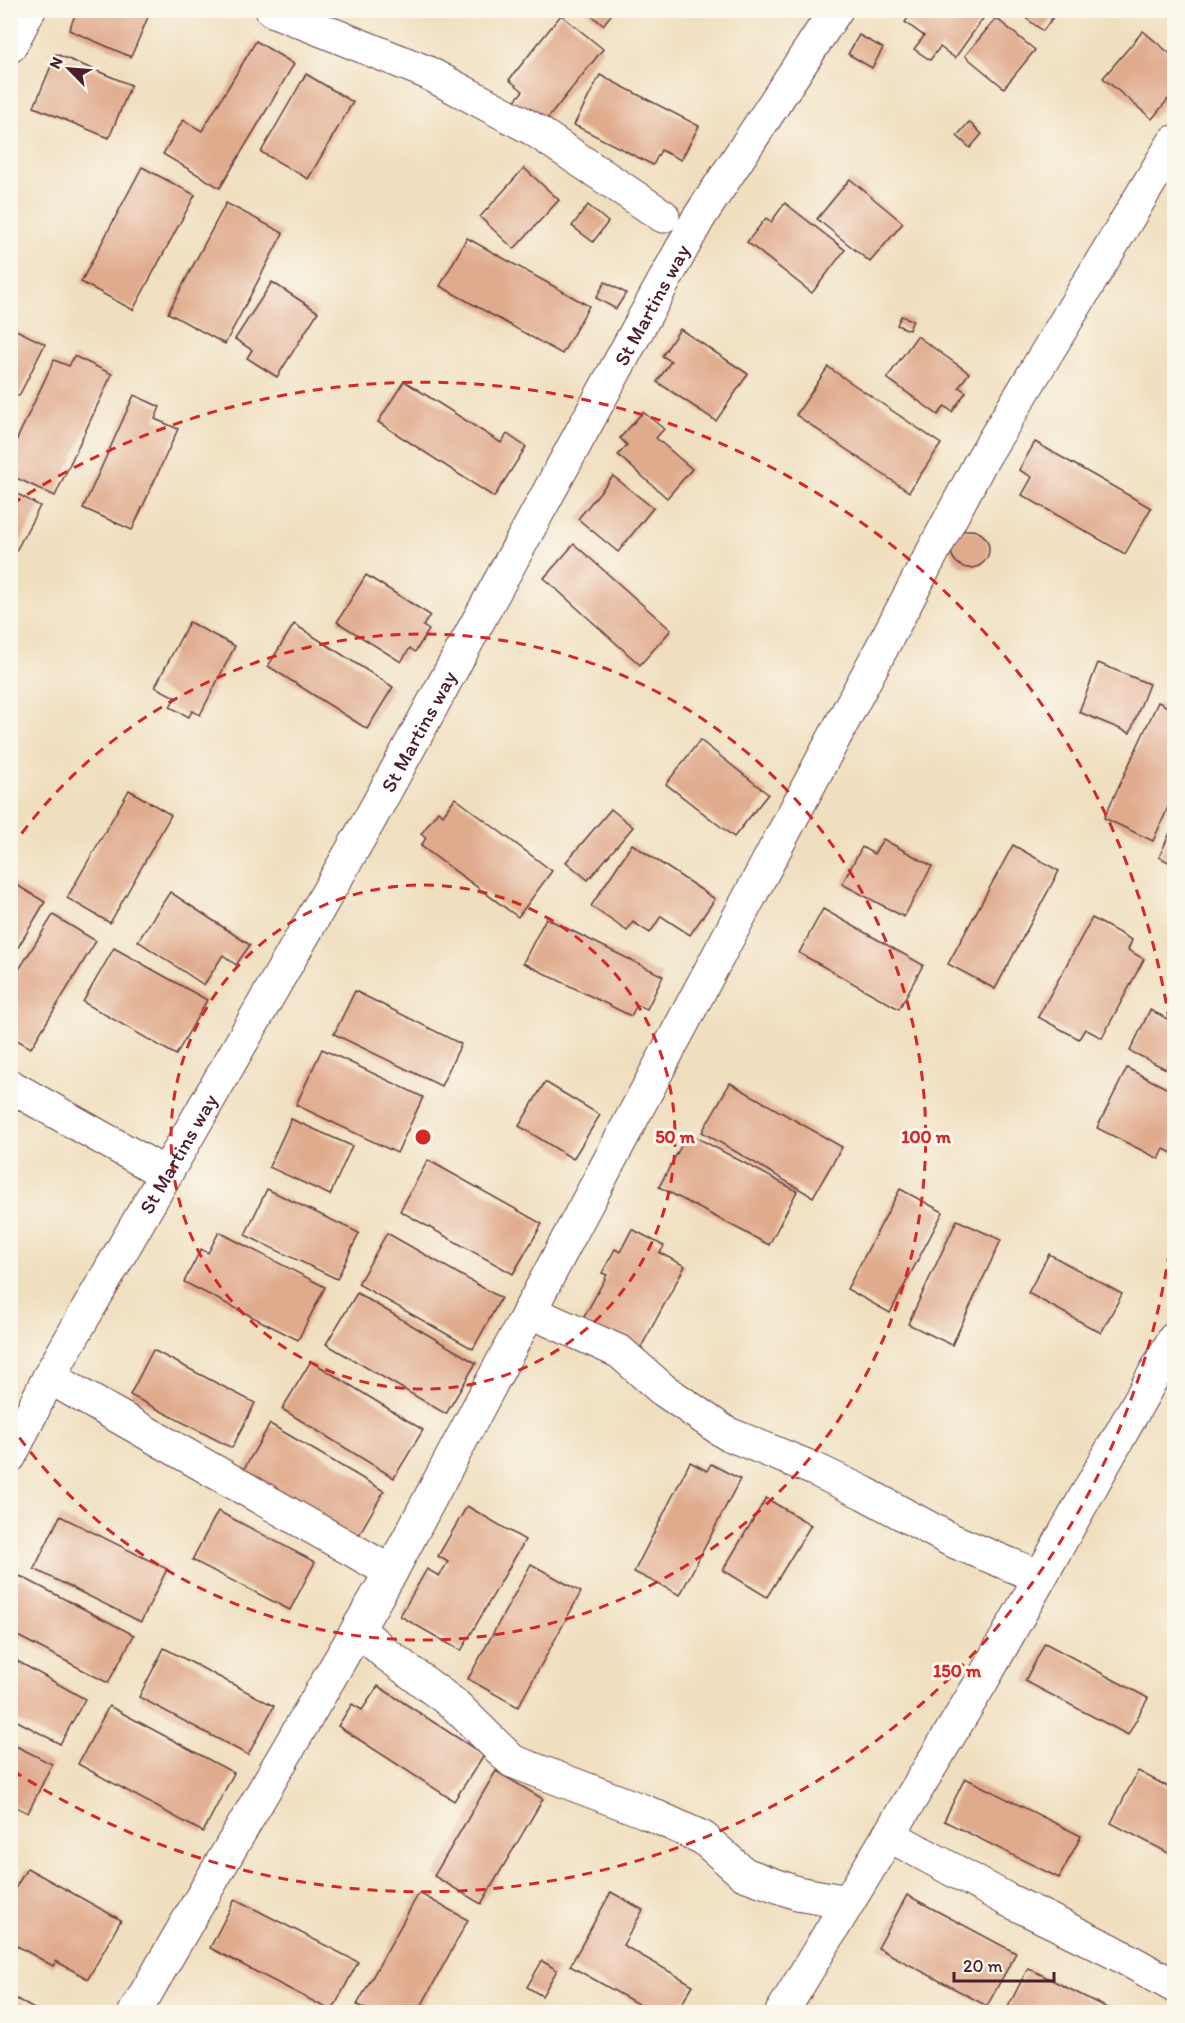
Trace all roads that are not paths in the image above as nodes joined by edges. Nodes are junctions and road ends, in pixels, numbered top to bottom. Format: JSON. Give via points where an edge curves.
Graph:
{"nodes":[{"id":1,"x":29,"y":10,"type":"edge"},
{"id":2,"x":272,"y":10,"type":"edge"},
{"id":3,"x":836,"y":10,"type":"edge"},
{"id":4,"x":10,"y":46,"type":"edge"},
{"id":5,"x":1174,"y":142,"type":"edge"},
{"id":6,"x":663,"y":216,"type":"dead end"},
{"id":7,"x":10,"y":1086,"type":"edge"},
{"id":8,"x":166,"y":1174,"type":"junction"},
{"id":9,"x":529,"y":1311,"type":"junction"},
{"id":10,"x":1174,"y":1339,"type":"edge"},
{"id":11,"x":49,"y":1377,"type":"junction"},
{"id":12,"x":10,"y":1456,"type":"edge"},
{"id":13,"x":391,"y":1572,"type":"junction"},
{"id":14,"x":1040,"y":1577,"type":"junction"},
{"id":15,"x":357,"y":1629,"type":"junction"},
{"id":16,"x":889,"y":1835,"type":"junction"},
{"id":17,"x":848,"y":1902,"type":"junction"},
{"id":18,"x":1174,"y":1986,"type":"edge"},
{"id":19,"x":135,"y":2013,"type":"edge"},
{"id":20,"x":782,"y":2013,"type":"edge"}],
"edges":[{"from":1,"to":4,"type":"street"},
{"from":2,"to":6,"type":"street","via":[[426,72],[533,129]]},
{"from":3,"to":8,"type":"street","name":"St Martins way","via":[[698,219],[370,819]]},
{"from":5,"to":9,"type":"street","via":[[980,463]]},
{"from":7,"to":8,"type":"street"},
{"from":8,"to":11,"type":"street","name":"St Martins way"},
{"from":9,"to":13,"type":"street"},
{"from":9,"to":14,"type":"street","via":[[620,1352],[662,1389],[726,1433],[864,1492],[951,1540]]},
{"from":10,"to":14,"type":"street"},
{"from":11,"to":12,"type":"street","name":"St Martins way"},
{"from":11,"to":13,"type":"street"},
{"from":13,"to":15,"type":"street"},
{"from":14,"to":16,"type":"street"},
{"from":15,"to":17,"type":"street","via":[[455,1705],[512,1761],[703,1838],[744,1874],[797,1893]]},
{"from":15,"to":19,"type":"street"},
{"from":16,"to":17,"type":"street"},
{"from":16,"to":18,"type":"street"},
{"from":17,"to":20,"type":"street"}]}
